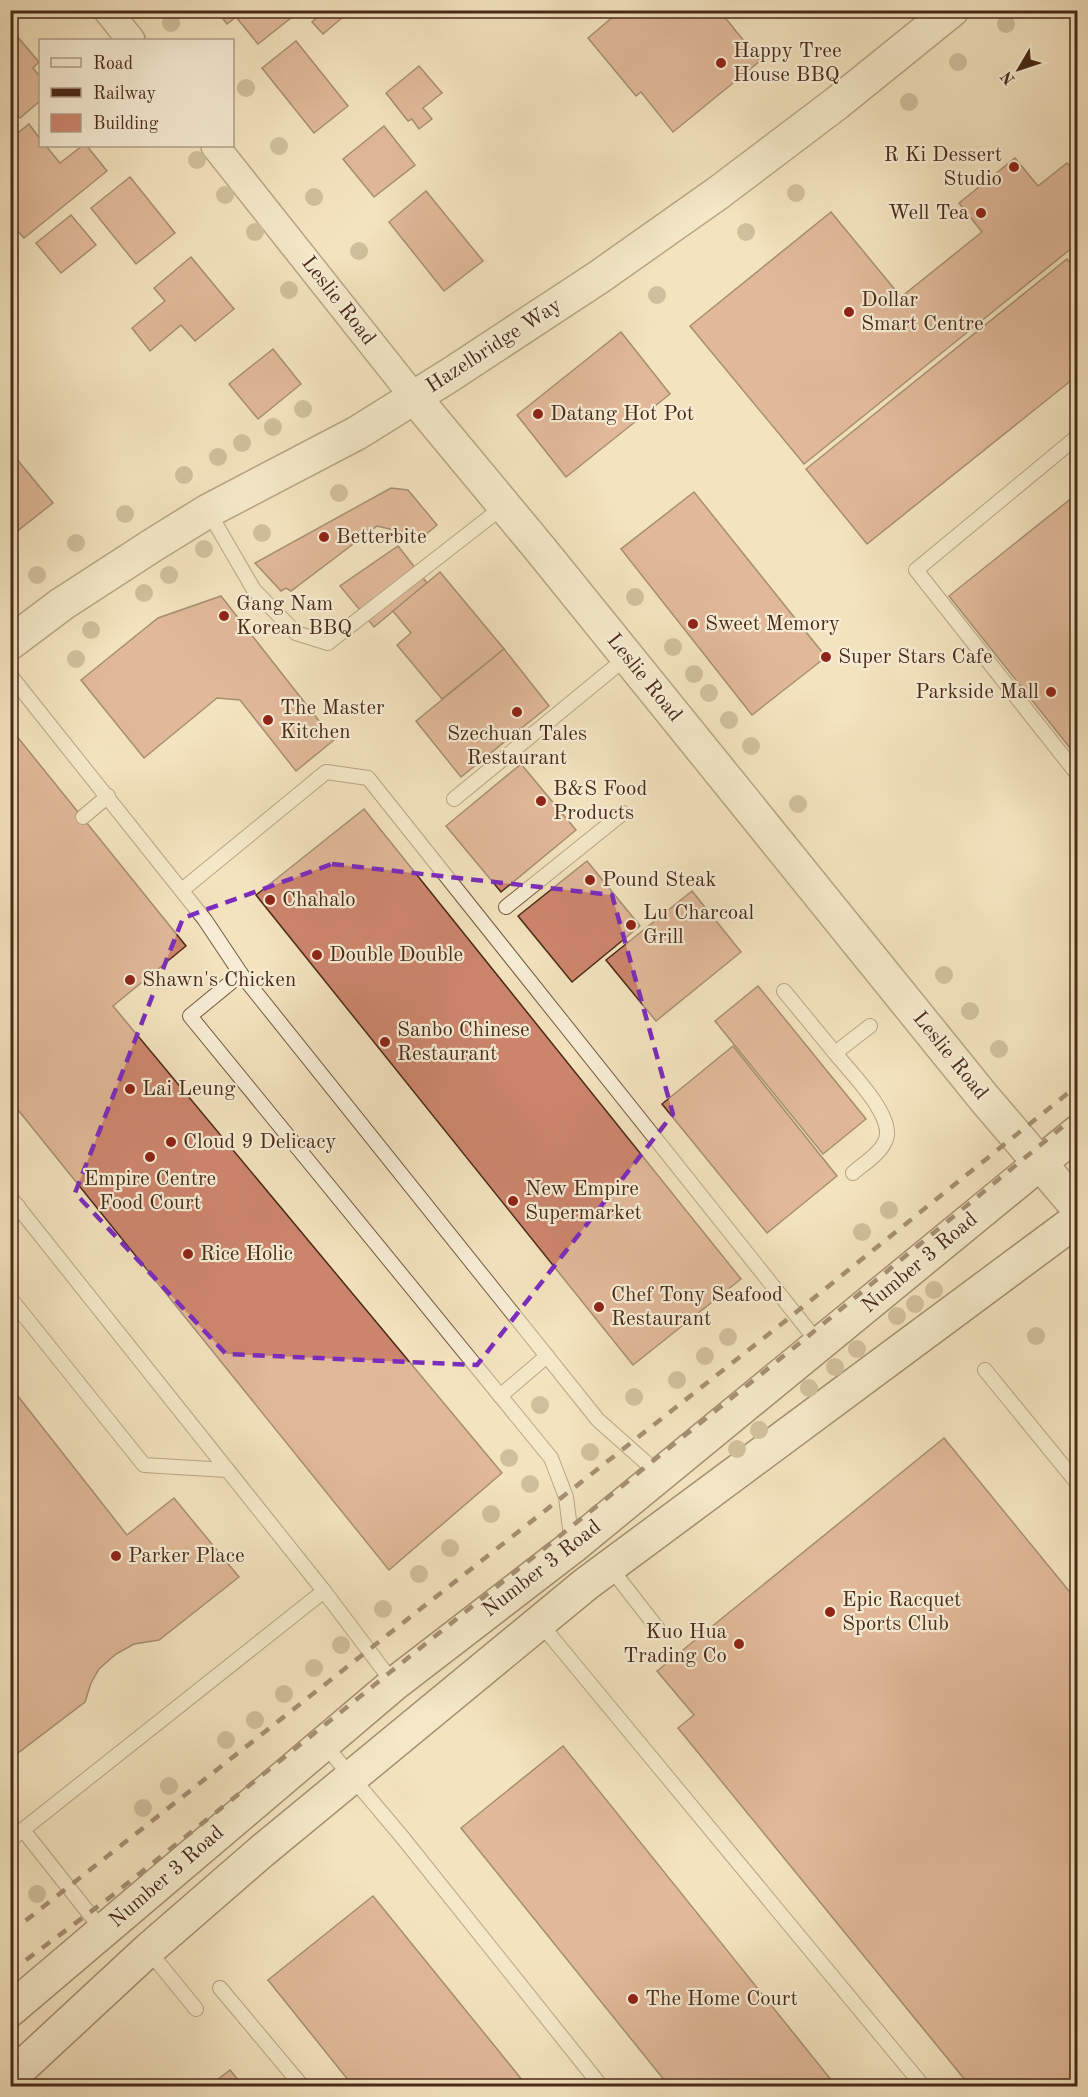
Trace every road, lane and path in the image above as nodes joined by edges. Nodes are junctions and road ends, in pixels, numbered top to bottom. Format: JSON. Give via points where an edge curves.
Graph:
{"nodes":[{"id":1,"x":107,"y":10,"type":"edge"},
{"id":2,"x":952,"y":10,"type":"edge"},
{"id":3,"x":130,"y":39,"type":"edge"},
{"id":4,"x":215,"y":147,"type":"edge"},
{"id":5,"x":414,"y":397,"type":"junction"},
{"id":6,"x":1077,"y":436,"type":"edge"},
{"id":7,"x":504,"y":507,"type":"junction"},
{"id":8,"x":208,"y":511,"type":"junction"},
{"id":9,"x":10,"y":643,"type":"edge"},
{"id":10,"x":627,"y":657,"type":"junction"},
{"id":11,"x":10,"y":675,"type":"edge"},
{"id":12,"x":1077,"y":776,"type":"edge"},
{"id":13,"x":108,"y":796,"type":"junction"},
{"id":14,"x":454,"y":799,"type":"dead end"},
{"id":15,"x":623,"y":813,"type":"dead end"},
{"id":16,"x":82,"y":817,"type":"dead end"},
{"id":17,"x":182,"y":890,"type":"junction"},
{"id":18,"x":506,"y":907,"type":"dead end"},
{"id":19,"x":241,"y":974,"type":"junction"},
{"id":20,"x":783,"y":991,"type":"dead end"},
{"id":21,"x":870,"y":1026,"type":"dead end"},
{"id":22,"x":835,"y":1053,"type":"junction"},
{"id":23,"x":1077,"y":1132,"type":"edge"},
{"id":24,"x":1039,"y":1164,"type":"junction"},
{"id":25,"x":853,"y":1173,"type":"dead end"},
{"id":26,"x":14,"y":1202,"type":"edge"},
{"id":27,"x":1077,"y":1208,"type":"edge"},
{"id":28,"x":1077,"y":1219,"type":"edge"},
{"id":29,"x":10,"y":1222,"type":"edge"},
{"id":30,"x":10,"y":1298,"type":"edge"},
{"id":31,"x":820,"y":1345,"type":"junction"},
{"id":32,"x":547,"y":1356,"type":"junction"},
{"id":33,"x":985,"y":1370,"type":"dead end"},
{"id":34,"x":500,"y":1396,"type":"junction"},
{"id":35,"x":227,"y":1470,"type":"junction"},
{"id":36,"x":660,"y":1475,"type":"junction"},
{"id":37,"x":1077,"y":1484,"type":"edge"},
{"id":38,"x":572,"y":1547,"type":"junction"},
{"id":39,"x":609,"y":1566,"type":"junction"},
{"id":40,"x":324,"y":1591,"type":"junction"},
{"id":41,"x":539,"y":1622,"type":"junction"},
{"id":42,"x":658,"y":1629,"type":"dead end"},
{"id":43,"x":394,"y":1684,"type":"junction"},
{"id":44,"x":323,"y":1743,"type":"junction"},
{"id":45,"x":352,"y":1776,"type":"junction"},
{"id":46,"x":23,"y":1830,"type":"junction"},
{"id":47,"x":10,"y":1840,"type":"edge"},
{"id":48,"x":103,"y":1931,"type":"junction"},
{"id":49,"x":148,"y":1950,"type":"junction"},
{"id":50,"x":220,"y":1988,"type":"dead end"},
{"id":51,"x":12,"y":2004,"type":"edge"},
{"id":52,"x":196,"y":2009,"type":"dead end"},
{"id":53,"x":10,"y":2079,"type":"edge"},
{"id":54,"x":302,"y":2086,"type":"edge"},
{"id":55,"x":601,"y":2086,"type":"edge"},
{"id":56,"x":922,"y":2086,"type":"edge"}],
"edges":[{"from":1,"to":3,"type":"street"},
{"from":2,"to":5,"type":"main road","name":"Hazelbridge Way","via":[[837,104],[676,223]]},
{"from":4,"to":5,"type":"street","name":"Leslie Road"},
{"from":5,"to":7,"type":"main road","name":"Leslie Road"},
{"from":5,"to":8,"type":"main road","name":"Hazelbridge Way","via":[[357,433]]},
{"from":6,"to":12,"type":"lane","via":[[916,570]]},
{"from":7,"to":8,"type":"lane","via":[[328,644],[296,633],[254,590]]},
{"from":7,"to":10,"type":"main road","name":"Leslie Road"},
{"from":8,"to":9,"type":"main road","name":"Hazelbridge Way","via":[[62,604]]},
{"from":10,"to":14,"type":"lane"},
{"from":10,"to":24,"type":"main road","name":"Leslie Road"},
{"from":11,"to":13,"type":"lane"},
{"from":13,"to":16,"type":"lane"},
{"from":13,"to":17,"type":"lane"},
{"from":15,"to":18,"type":"lane"},
{"from":17,"to":19,"type":"lane"},
{"from":17,"to":31,"type":"lane","via":[[326,772],[368,778]]},
{"from":19,"to":32,"type":"lane"},
{"from":19,"to":34,"type":"lane","via":[[190,1016]]},
{"from":20,"to":22,"type":"lane"},
{"from":21,"to":22,"type":"lane"},
{"from":22,"to":25,"type":"lane","via":[[882,1110],[887,1135],[878,1152]]},
{"from":23,"to":24,"type":"main road","name":"Number 3 Road"},
{"from":24,"to":27,"type":"main road","name":"Leslie Road"},
{"from":24,"to":31,"type":"main road","name":"Number 3 Road"},
{"from":26,"to":29,"type":"lane"},
{"from":26,"to":35,"type":"lane"},
{"from":28,"to":39,"type":"main road","name":"Number 3 Road"},
{"from":30,"to":35,"type":"lane","via":[[144,1465]]},
{"from":31,"to":36,"type":"main road","name":"Number 3 Road"},
{"from":32,"to":34,"type":"lane"},
{"from":32,"to":36,"type":"lane","via":[[598,1420]]},
{"from":33,"to":37,"type":"lane"},
{"from":34,"to":38,"type":"lane","via":[[551,1458],[566,1497]]},
{"from":35,"to":40,"type":"lane"},
{"from":36,"to":38,"type":"main road","name":"Number 3 Road"},
{"from":38,"to":43,"type":"main road","name":"Number 3 Road"},
{"from":39,"to":41,"type":"main road","name":"Number 3 Road"},
{"from":39,"to":42,"type":"lane"},
{"from":40,"to":43,"type":"lane"},
{"from":40,"to":46,"type":"lane"},
{"from":41,"to":45,"type":"main road","name":"Number 3 Road"},
{"from":41,"to":56,"type":"lane"},
{"from":43,"to":44,"type":"main road","name":"Number 3 Road"},
{"from":44,"to":45,"type":"lane"},
{"from":44,"to":48,"type":"main road","name":"Number 3 Road"},
{"from":45,"to":49,"type":"main road","name":"Number 3 Road"},
{"from":45,"to":55,"type":"lane"},
{"from":46,"to":47,"type":"lane"},
{"from":46,"to":48,"type":"lane"},
{"from":48,"to":51,"type":"main road","name":"Number 3 Road"},
{"from":49,"to":52,"type":"lane"},
{"from":49,"to":53,"type":"main road","name":"Number 3 Road"},
{"from":50,"to":54,"type":"lane"}]}
